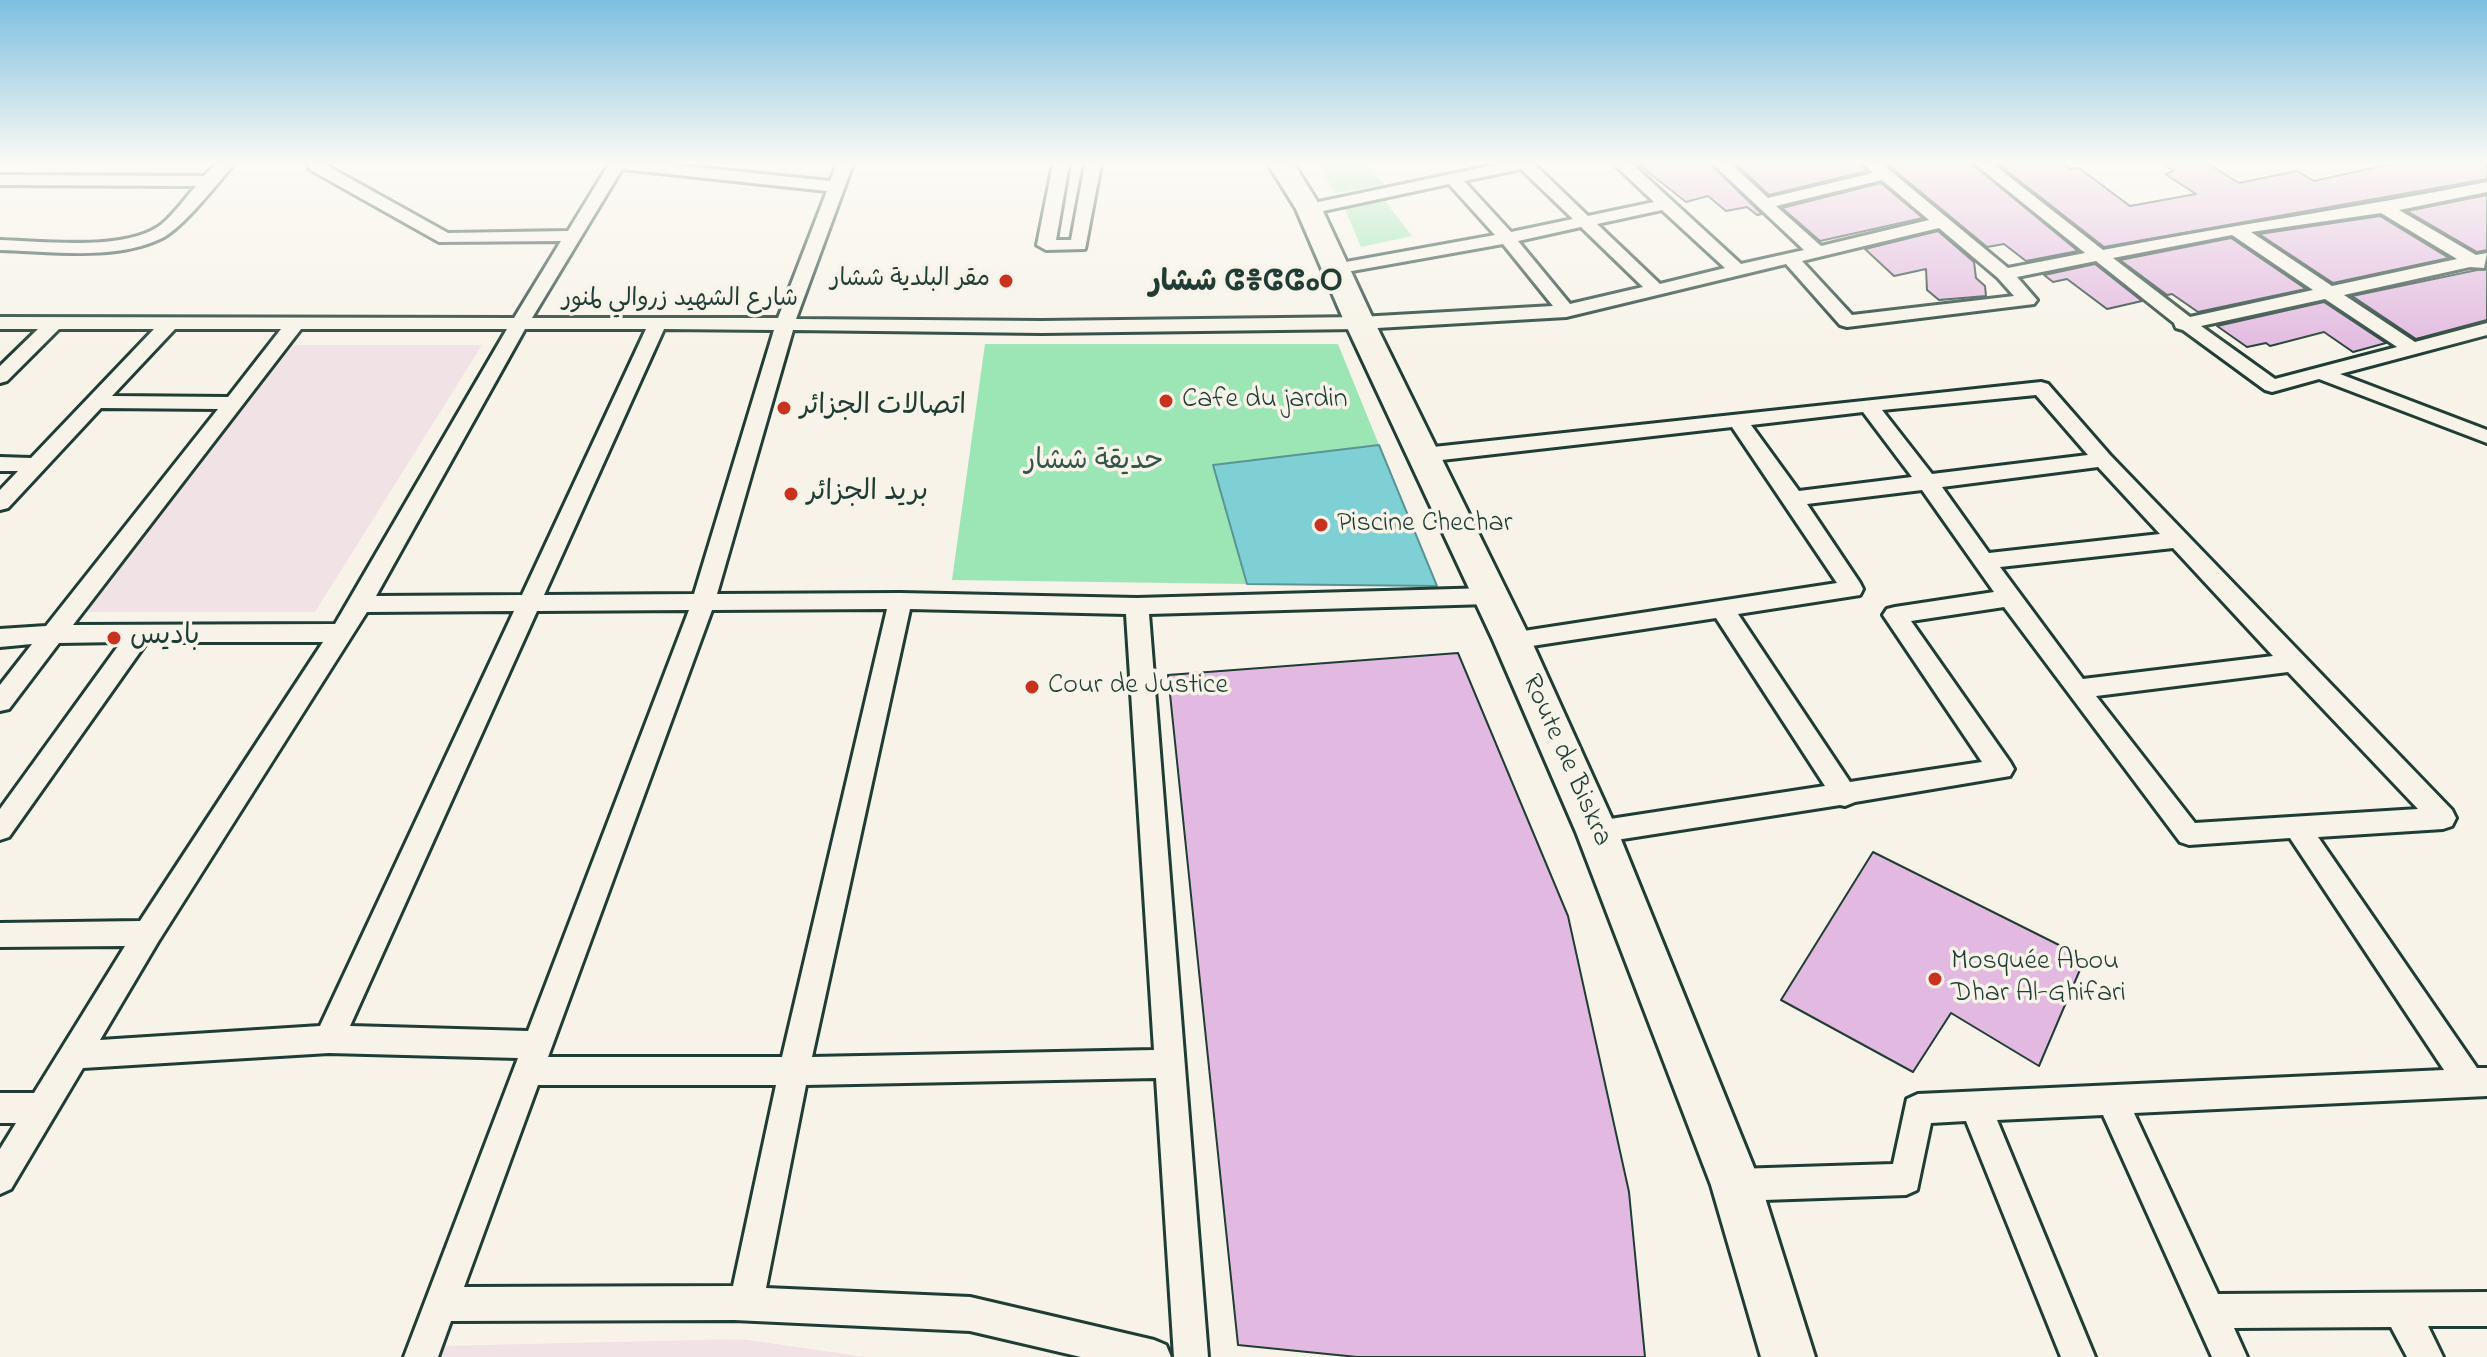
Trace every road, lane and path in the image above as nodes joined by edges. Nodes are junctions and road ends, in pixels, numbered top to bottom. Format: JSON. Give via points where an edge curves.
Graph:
{"nodes":[{"id":1,"x":167,"y":227,"type":"edge"},
{"id":2,"x":426,"y":227,"type":"edge"},
{"id":3,"x":578,"y":227,"type":"edge"},
{"id":4,"x":822,"y":227,"type":"edge"},
{"id":5,"x":1049,"y":227,"type":"edge"},
{"id":6,"x":1082,"y":227,"type":"edge"},
{"id":7,"x":1316,"y":227,"type":"edge"},
{"id":8,"x":1497,"y":227,"type":"edge"},
{"id":9,"x":1552,"y":227,"type":"edge"},
{"id":10,"x":1591,"y":227,"type":"edge"},
{"id":11,"x":1692,"y":227,"type":"edge"},
{"id":12,"x":1791,"y":227,"type":"edge"},
{"id":13,"x":1923,"y":227,"type":"edge"},
{"id":14,"x":1950,"y":227,"type":"edge"},
{"id":15,"x":2065,"y":227,"type":"edge"},
{"id":16,"x":2247,"y":227,"type":"edge"},
{"id":17,"x":2419,"y":227,"type":"edge"},
{"id":18,"x":2235,"y":229,"type":"junction"},
{"id":19,"x":573,"y":236,"type":"junction"},
{"id":20,"x":1507,"y":238,"type":"junction"},
{"id":21,"x":0,"y":245,"type":"edge"},
{"id":22,"x":1815,"y":250,"type":"junction"},
{"id":23,"x":2101,"y":255,"type":"junction"},
{"id":24,"x":1790,"y":258,"type":"junction"},
{"id":25,"x":2483,"y":263,"type":"edge"},
{"id":26,"x":1335,"y":269,"type":"junction"},
{"id":27,"x":1737,"y":270,"type":"junction"},
{"id":28,"x":2004,"y":274,"type":"junction"},
{"id":29,"x":1656,"y":290,"type":"junction"},
{"id":30,"x":2329,"y":290,"type":"junction"},
{"id":31,"x":1566,"y":311,"type":"junction"},
{"id":32,"x":0,"y":323,"type":"edge"},
{"id":33,"x":1360,"y":323,"type":"junction"},
{"id":34,"x":53,"y":324,"type":"junction"},
{"id":35,"x":169,"y":324,"type":"junction"},
{"id":36,"x":785,"y":324,"type":"junction"},
{"id":37,"x":2183,"y":324,"type":"junction"},
{"id":38,"x":294,"y":325,"type":"junction"},
{"id":39,"x":657,"y":325,"type":"junction"},
{"id":40,"x":518,"y":326,"type":"junction"},
{"id":41,"x":2487,"y":329,"type":"edge"},
{"id":42,"x":2412,"y":349,"type":"junction"},
{"id":43,"x":2320,"y":373,"type":"junction"},
{"id":44,"x":0,"y":377,"type":"edge"},
{"id":45,"x":97,"y":402,"type":"junction"},
{"id":46,"x":234,"y":403,"type":"junction"},
{"id":47,"x":1868,"y":405,"type":"junction"},
{"id":48,"x":1737,"y":420,"type":"junction"},
{"id":49,"x":2487,"y":437,"type":"edge"},
{"id":50,"x":1424,"y":455,"type":"junction"},
{"id":51,"x":2103,"y":460,"type":"junction"},
{"id":52,"x":0,"y":464,"type":"edge"},
{"id":53,"x":34,"y":465,"type":"junction"},
{"id":54,"x":1927,"y":482,"type":"junction"},
{"id":55,"x":1793,"y":499,"type":"junction"},
{"id":56,"x":0,"y":503,"type":"edge"},
{"id":57,"x":2178,"y":540,"type":"junction"},
{"id":58,"x":1983,"y":561,"type":"junction"},
{"id":59,"x":1489,"y":596,"type":"junction"},
{"id":60,"x":2010,"y":598,"type":"junction"},
{"id":61,"x":900,"y":601,"type":"junction"},
{"id":62,"x":527,"y":603,"type":"junction"},
{"id":63,"x":703,"y":603,"type":"junction"},
{"id":64,"x":360,"y":604,"type":"junction"},
{"id":65,"x":1137,"y":606,"type":"junction"},
{"id":66,"x":1722,"y":609,"type":"junction"},
{"id":67,"x":342,"y":633,"type":"junction"},
{"id":68,"x":53,"y":634,"type":"junction"},
{"id":69,"x":140,"y":634,"type":"junction"},
{"id":70,"x":0,"y":638,"type":"edge"},
{"id":71,"x":1512,"y":640,"type":"junction"},
{"id":72,"x":2293,"y":662,"type":"junction"},
{"id":73,"x":2077,"y":689,"type":"junction"},
{"id":74,"x":0,"y":702,"type":"edge"},
{"id":75,"x":1845,"y":796,"type":"junction"},
{"id":76,"x":2297,"y":827,"type":"junction"},
{"id":77,"x":0,"y":829,"type":"edge"},
{"id":78,"x":1597,"y":832,"type":"junction"},
{"id":79,"x":148,"y":933,"type":"junction"},
{"id":80,"x":0,"y":935,"type":"edge"},
{"id":81,"x":329,"y":1039,"type":"junction"},
{"id":82,"x":75,"y":1055,"type":"junction"},
{"id":83,"x":534,"y":1058,"type":"junction"},
{"id":84,"x":1169,"y":1064,"type":"junction"},
{"id":85,"x":794,"y":1071,"type":"junction"},
{"id":86,"x":2479,"y":1082,"type":"edge"},
{"id":87,"x":2112,"y":1100,"type":"junction"},
{"id":88,"x":1976,"y":1107,"type":"junction"},
{"id":89,"x":0,"y":1108,"type":"edge"},
{"id":90,"x":41,"y":1108,"type":"junction"},
{"id":91,"x":0,"y":1178,"type":"edge"},
{"id":92,"x":1736,"y":1185,"type":"junction"},
{"id":93,"x":442,"y":1304,"type":"junction"},
{"id":94,"x":746,"y":1304,"type":"junction"},
{"id":95,"x":2400,"y":1309,"type":"junction"},
{"id":96,"x":2487,"y":1309,"type":"edge"},
{"id":97,"x":2209,"y":1311,"type":"junction"},
{"id":98,"x":421,"y":1357,"type":"edge"},
{"id":99,"x":1154,"y":1357,"type":"edge"},
{"id":100,"x":1191,"y":1357,"type":"edge"},
{"id":101,"x":1788,"y":1357,"type":"edge"},
{"id":102,"x":2078,"y":1357,"type":"edge"},
{"id":103,"x":2230,"y":1357,"type":"edge"},
{"id":104,"x":2426,"y":1357,"type":"edge"}],
"edges":[{"from":1,"to":21,"type":"street","via":[[145,241],[123,245]]},
{"from":2,"to":19,"type":"street","via":[[445,238]]},
{"from":3,"to":19,"type":"street"},
{"from":4,"to":36,"type":"street"},
{"from":5,"to":6,"type":"street","via":[[1046,245],[1079,245]]},
{"from":7,"to":26,"type":"main road","name":"Route de Biskra"},
{"from":8,"to":20,"type":"street"},
{"from":9,"to":20,"type":"street"},
{"from":10,"to":29,"type":"street"},
{"from":11,"to":27,"type":"street"},
{"from":12,"to":22,"type":"street"},
{"from":13,"to":22,"type":"street","name":"شارع الشهيد زروالي لمنور"},
{"from":14,"to":28,"type":"street"},
{"from":15,"to":23,"type":"street"},
{"from":16,"to":18,"type":"street"},
{"from":17,"to":25,"type":"street"},
{"from":18,"to":23,"type":"street"},
{"from":18,"to":30,"type":"street"},
{"from":19,"to":40,"type":"street"},
{"from":20,"to":26,"type":"street"},
{"from":20,"to":31,"type":"street"},
{"from":22,"to":24,"type":"street","name":"شارع الشهيد زروالي لمنور"},
{"from":23,"to":28,"type":"street"},
{"from":23,"to":37,"type":"street"},
{"from":24,"to":27,"type":"street","name":"شارع الشهيد زروالي لمنور"},
{"from":24,"to":28,"type":"street","via":[[1847,321],[2028,300]]},
{"from":25,"to":30,"type":"street"},
{"from":26,"to":33,"type":"main road","name":"Route de Biskra"},
{"from":27,"to":29,"type":"street","name":"شارع الشهيد زروالي لمنور"},
{"from":29,"to":31,"type":"street","name":"شارع الشهيد زروالي لمنور"},
{"from":30,"to":37,"type":"street"},
{"from":30,"to":42,"type":"street"},
{"from":31,"to":33,"type":"street","name":"شارع الشهيد زروالي لمنور"},
{"from":32,"to":34,"type":"street","name":"شارع الشهيد زروالي لمنور"},
{"from":33,"to":36,"type":"street","name":"شارع الشهيد زروالي لمنور"},
{"from":33,"to":50,"type":"main road","name":"Route de Biskra"},
{"from":34,"to":35,"type":"street","name":"شارع الشهيد زروالي لمنور"},
{"from":34,"to":44,"type":"street"},
{"from":35,"to":38,"type":"street","name":"شارع الشهيد زروالي لمنور"},
{"from":35,"to":45,"type":"street"},
{"from":36,"to":39,"type":"street","name":"شارع الشهيد زروالي لمنور"},
{"from":36,"to":63,"type":"street"},
{"from":37,"to":43,"type":"street","via":[[2272,386]]},
{"from":38,"to":40,"type":"street","name":"شارع الشهيد زروالي لمنور"},
{"from":38,"to":46,"type":"street"},
{"from":39,"to":40,"type":"street","name":"شارع الشهيد زروالي لمنور"},
{"from":39,"to":62,"type":"street"},
{"from":40,"to":64,"type":"street"},
{"from":41,"to":42,"type":"street"},
{"from":42,"to":43,"type":"street"},
{"from":43,"to":49,"type":"street"},
{"from":45,"to":46,"type":"street"},
{"from":45,"to":53,"type":"street"},
{"from":46,"to":68,"type":"street"},
{"from":47,"to":48,"type":"street"},
{"from":47,"to":51,"type":"street","via":[[2041,388]]},
{"from":47,"to":54,"type":"street"},
{"from":48,"to":50,"type":"street"},
{"from":48,"to":55,"type":"street"},
{"from":50,"to":59,"type":"main road","name":"Route de Biskra"},
{"from":51,"to":54,"type":"street"},
{"from":51,"to":57,"type":"street"},
{"from":52,"to":53,"type":"street"},
{"from":53,"to":56,"type":"street"},
{"from":54,"to":55,"type":"street"},
{"from":54,"to":58,"type":"street"},
{"from":55,"to":66,"type":"street","via":[[1852,589]]},
{"from":57,"to":58,"type":"street"},
{"from":57,"to":72,"type":"street"},
{"from":58,"to":60,"type":"street"},
{"from":59,"to":65,"type":"street"},
{"from":59,"to":71,"type":"main road","name":"Route de Biskra"},
{"from":60,"to":73,"type":"street"},
{"from":60,"to":75,"type":"street","via":[[1895,615],[2001,769]]},
{"from":61,"to":63,"type":"street"},
{"from":61,"to":65,"type":"street"},
{"from":61,"to":85,"type":"street"},
{"from":62,"to":63,"type":"street"},
{"from":62,"to":64,"type":"street"},
{"from":62,"to":81,"type":"street"},
{"from":63,"to":83,"type":"street"},
{"from":64,"to":67,"type":"street"},
{"from":65,"to":84,"type":"street"},
{"from":66,"to":71,"type":"street"},
{"from":66,"to":75,"type":"street"},
{"from":67,"to":69,"type":"street"},
{"from":67,"to":79,"type":"street"},
{"from":68,"to":69,"type":"street"},
{"from":68,"to":70,"type":"street"},
{"from":68,"to":74,"type":"street"},
{"from":69,"to":77,"type":"street"},
{"from":71,"to":78,"type":"main road","name":"Route de Biskra"},
{"from":72,"to":73,"type":"street"},
{"from":72,"to":76,"type":"street","via":[[2443,818]]},
{"from":73,"to":76,"type":"street","via":[[2189,834]]},
{"from":75,"to":78,"type":"street"},
{"from":76,"to":86,"type":"street"},
{"from":78,"to":92,"type":"main road","name":"Route de Biskra"},
{"from":79,"to":80,"type":"street"},
{"from":79,"to":82,"type":"street"},
{"from":81,"to":82,"type":"street"},
{"from":81,"to":83,"type":"street"},
{"from":82,"to":90,"type":"street"},
{"from":83,"to":85,"type":"street"},
{"from":83,"to":93,"type":"street"},
{"from":84,"to":85,"type":"street"},
{"from":84,"to":100,"type":"street"},
{"from":85,"to":94,"type":"street"},
{"from":86,"to":87,"type":"street"},
{"from":87,"to":88,"type":"street"},
{"from":87,"to":97,"type":"street"},
{"from":88,"to":92,"type":"street","via":[[1918,1109],[1906,1179]]},
{"from":88,"to":102,"type":"street"},
{"from":89,"to":90,"type":"street"},
{"from":90,"to":91,"type":"street"},
{"from":92,"to":101,"type":"main road","name":"Route de Biskra"},
{"from":93,"to":94,"type":"street"},
{"from":93,"to":98,"type":"street"},
{"from":94,"to":99,"type":"street","via":[[970,1314]]},
{"from":95,"to":96,"type":"street"},
{"from":95,"to":97,"type":"street"},
{"from":95,"to":104,"type":"street"},
{"from":97,"to":103,"type":"street"}]}
